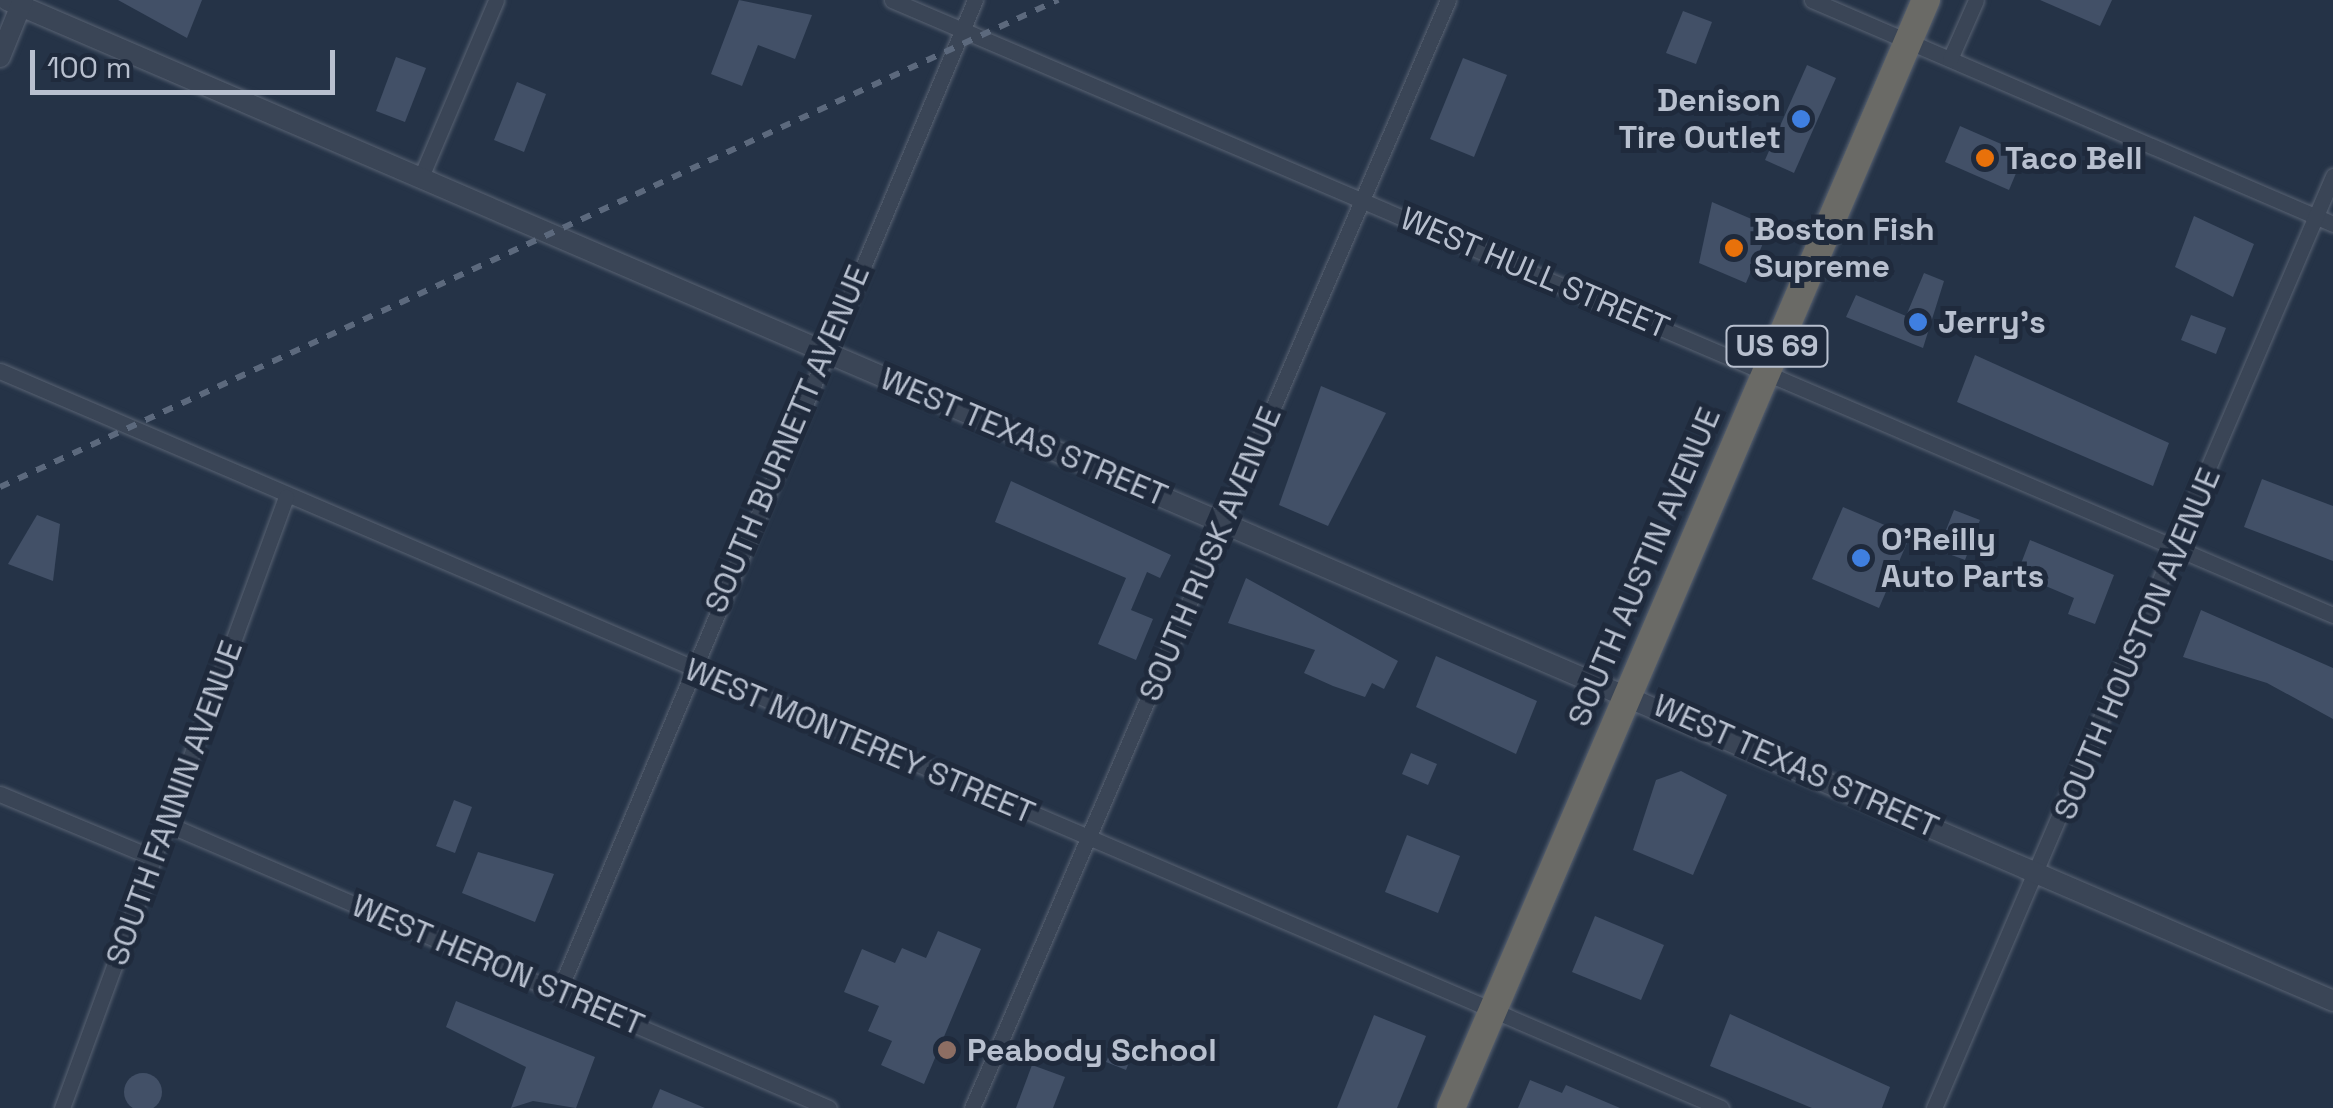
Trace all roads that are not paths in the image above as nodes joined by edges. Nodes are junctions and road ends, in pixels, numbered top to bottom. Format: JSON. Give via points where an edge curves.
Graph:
{"nodes":[{"id":1,"x":496,"y":0,"type":"edge"},
{"id":2,"x":892,"y":0,"type":"edge"},
{"id":3,"x":975,"y":0,"type":"edge"},
{"id":4,"x":1448,"y":0,"type":"edge"},
{"id":5,"x":1812,"y":0,"type":"edge"},
{"id":6,"x":1926,"y":0,"type":"edge"},
{"id":7,"x":1976,"y":0,"type":"edge"},
{"id":8,"x":17,"y":2,"type":"edge"},
{"id":9,"x":961,"y":31,"type":"junction"},
{"id":10,"x":1908,"y":41,"type":"junction"},
{"id":11,"x":0,"y":57,"type":"edge"},
{"id":12,"x":1950,"y":60,"type":"junction"},
{"id":13,"x":421,"y":176,"type":"junction"},
{"id":14,"x":2333,"y":176,"type":"edge"},
{"id":15,"x":1361,"y":198,"type":"junction"},
{"id":16,"x":2316,"y":217,"type":"junction"},
{"id":17,"x":2333,"y":224,"type":"edge"},
{"id":18,"x":822,"y":351,"type":"junction"},
{"id":19,"x":0,"y":371,"type":"edge"},
{"id":20,"x":1766,"y":372,"type":"junction"},
{"id":21,"x":286,"y":498,"type":"junction"},
{"id":22,"x":1224,"y":522,"type":"junction"},
{"id":23,"x":2177,"y":550,"type":"junction"},
{"id":24,"x":2333,"y":615,"type":"edge"},
{"id":25,"x":692,"y":668,"type":"junction"},
{"id":26,"x":1628,"y":692,"type":"junction"},
{"id":27,"x":0,"y":794,"type":"edge"},
{"id":28,"x":166,"y":824,"type":"junction"},
{"id":29,"x":1088,"y":840,"type":"junction"},
{"id":30,"x":154,"y":858,"type":"junction"},
{"id":31,"x":2040,"y":872,"type":"junction"},
{"id":32,"x":559,"y":991,"type":"junction"},
{"id":33,"x":2333,"y":1001,"type":"edge"},
{"id":34,"x":1492,"y":1012,"type":"junction"},
{"id":35,"x":62,"y":1108,"type":"edge"},
{"id":36,"x":828,"y":1108,"type":"edge"},
{"id":37,"x":972,"y":1108,"type":"edge"},
{"id":38,"x":1451,"y":1108,"type":"edge"},
{"id":39,"x":1720,"y":1108,"type":"edge"},
{"id":40,"x":1934,"y":1108,"type":"edge"}],
"edges":[{"from":1,"to":13,"type":"street"},
{"from":2,"to":9,"type":"street","name":"WEST HULL STREET"},
{"from":3,"to":9,"type":"street","name":"SOUTH BURNETT AVENUE"},
{"from":4,"to":15,"type":"street","name":"SOUTH RUSK AVENUE"},
{"from":5,"to":10,"type":"street"},
{"from":6,"to":10,"type":"highway","name":"SOUTH AUSTIN AVENUE","number":"US 69"},
{"from":7,"to":12,"type":"street"},
{"from":8,"to":11,"type":"street"},
{"from":8,"to":13,"type":"street","name":"WEST TEXAS STREET"},
{"from":9,"to":15,"type":"street","name":"WEST HULL STREET"},
{"from":9,"to":18,"type":"street","name":"SOUTH BURNETT AVENUE"},
{"from":10,"to":12,"type":"street"},
{"from":10,"to":20,"type":"highway","name":"SOUTH AUSTIN AVENUE","number":"US 69"},
{"from":12,"to":16,"type":"street"},
{"from":13,"to":18,"type":"street","name":"WEST TEXAS STREET"},
{"from":14,"to":16,"type":"street","name":"SOUTH HOUSTON AVENUE"},
{"from":15,"to":20,"type":"street","name":"WEST HULL STREET"},
{"from":15,"to":22,"type":"street","name":"SOUTH RUSK AVENUE"},
{"from":16,"to":17,"type":"street"},
{"from":16,"to":23,"type":"street","name":"SOUTH HOUSTON AVENUE"},
{"from":18,"to":22,"type":"street","name":"WEST TEXAS STREET"},
{"from":18,"to":25,"type":"street","name":"SOUTH BURNETT AVENUE"},
{"from":19,"to":21,"type":"street","name":"WEST MONTEREY STREET"},
{"from":20,"to":23,"type":"street","name":"WEST HULL STREET"},
{"from":20,"to":26,"type":"highway","name":"SOUTH AUSTIN AVENUE","number":"US 69"},
{"from":21,"to":25,"type":"street","name":"WEST MONTEREY STREET"},
{"from":21,"to":28,"type":"street","name":"SOUTH FANNIN AVENUE"},
{"from":22,"to":26,"type":"street","name":"WEST TEXAS STREET"},
{"from":22,"to":29,"type":"street","name":"SOUTH RUSK AVENUE"},
{"from":23,"to":24,"type":"street","name":"WEST HULL STREET"},
{"from":23,"to":31,"type":"street","name":"SOUTH HOUSTON AVENUE"},
{"from":25,"to":29,"type":"street","name":"WEST MONTEREY STREET"},
{"from":25,"to":32,"type":"street","name":"SOUTH BURNETT AVENUE"},
{"from":26,"to":31,"type":"street","name":"WEST TEXAS STREET"},
{"from":26,"to":34,"type":"highway","name":"SOUTH AUSTIN AVENUE","number":"US 69"},
{"from":27,"to":30,"type":"street"},
{"from":28,"to":30,"type":"street","name":"SOUTH FANNIN AVENUE"},
{"from":28,"to":32,"type":"street","name":"WEST HERON STREET"},
{"from":29,"to":34,"type":"street","name":"WEST MONTEREY STREET"},
{"from":29,"to":37,"type":"street","name":"SOUTH RUSK AVENUE"},
{"from":30,"to":35,"type":"street","name":"SOUTH FANNIN AVENUE"},
{"from":31,"to":33,"type":"street","name":"WEST TEXAS STREET"},
{"from":31,"to":40,"type":"street","name":"SOUTH HOUSTON AVENUE"},
{"from":32,"to":36,"type":"street","name":"WEST HERON STREET"},
{"from":34,"to":38,"type":"highway","name":"SOUTH AUSTIN AVENUE","number":"US 69"},
{"from":34,"to":39,"type":"street","name":"WEST MONTEREY STREET"}]}
